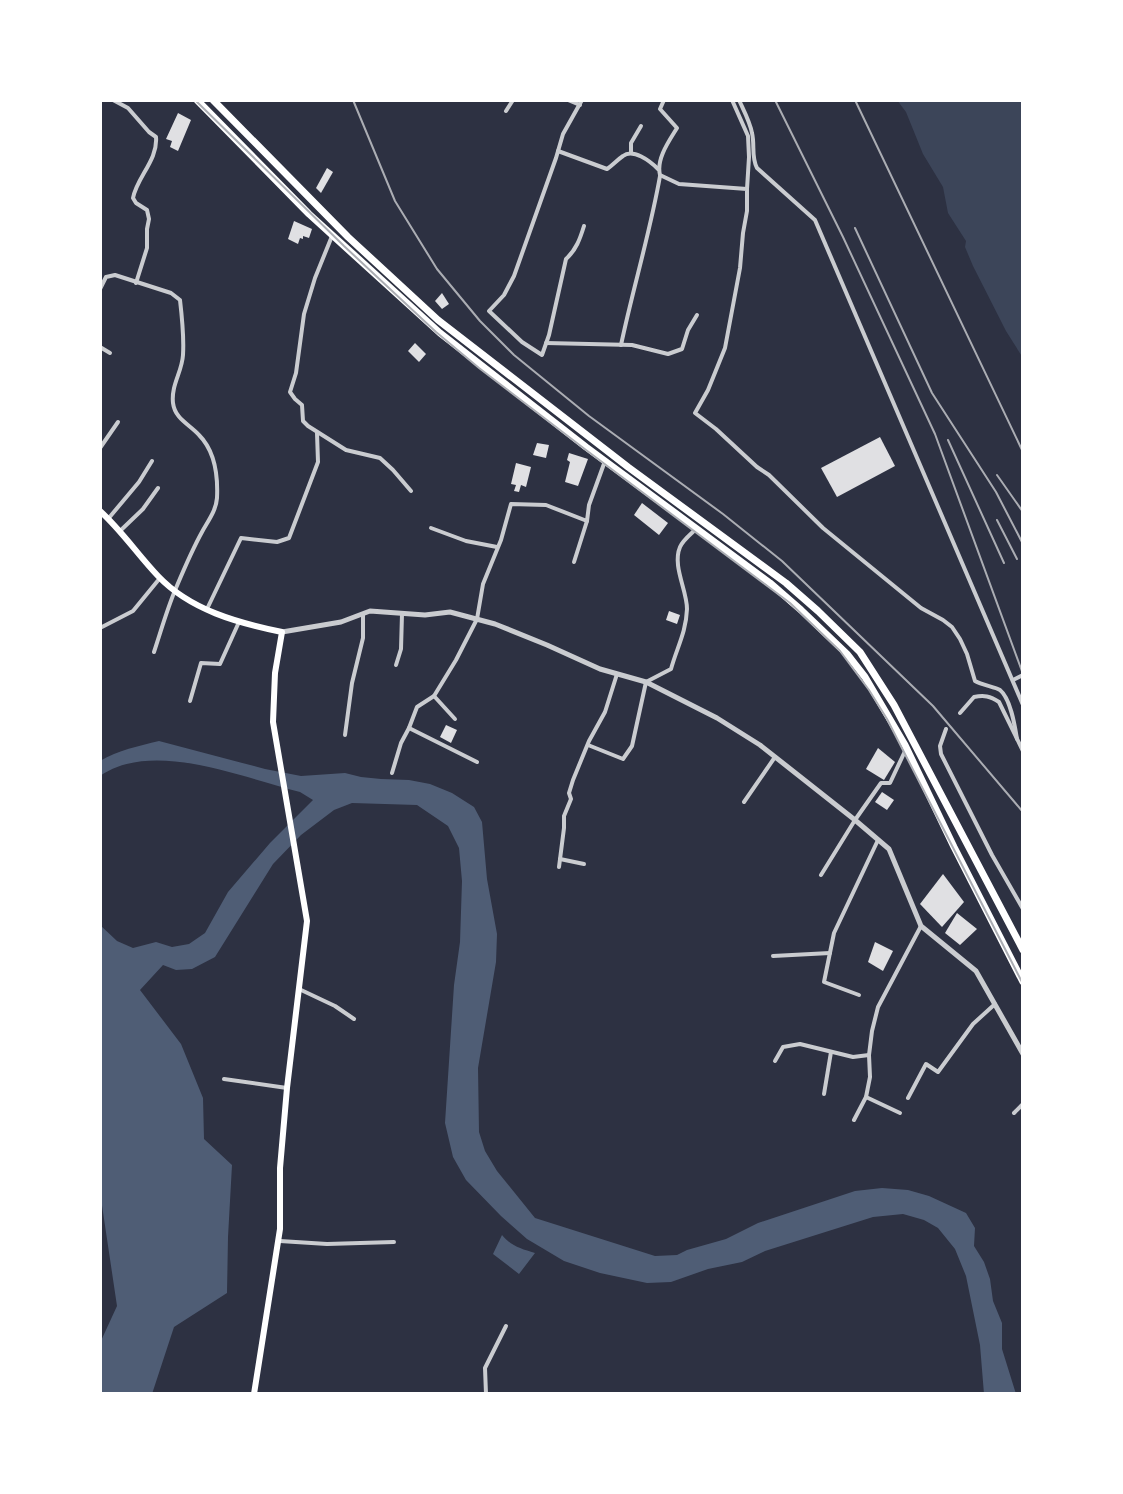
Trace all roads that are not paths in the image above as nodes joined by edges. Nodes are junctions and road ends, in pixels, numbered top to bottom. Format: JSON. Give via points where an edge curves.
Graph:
{"nodes":[{"id":1,"x":113,"y":100,"type":"edge"},
{"id":2,"x":197,"y":100,"type":"edge"},
{"id":3,"x":213,"y":100,"type":"edge"},
{"id":4,"x":513,"y":100,"type":"edge"},
{"id":5,"x":568,"y":100,"type":"edge"},
{"id":6,"x":664,"y":100,"type":"edge"},
{"id":7,"x":732,"y":100,"type":"edge"},
{"id":8,"x":739,"y":100,"type":"edge"},
{"id":9,"x":581,"y":103,"type":"edge"},
{"id":10,"x":506,"y":111,"type":"dead end"},
{"id":11,"x":641,"y":126,"type":"dead end"},
{"id":12,"x":558,"y":151,"type":"junction"},
{"id":13,"x":631,"y":153,"type":"junction"},
{"id":14,"x":659,"y":172,"type":"junction"},
{"id":15,"x":747,"y":189,"type":"junction"},
{"id":16,"x":584,"y":226,"type":"dead end"},
{"id":17,"x":332,"y":236,"type":"junction"},
{"id":18,"x":136,"y":283,"type":"junction"},
{"id":19,"x":100,"y":289,"type":"edge"},
{"id":20,"x":697,"y":315,"type":"dead end"},
{"id":21,"x":546,"y":343,"type":"junction"},
{"id":22,"x":621,"y":345,"type":"junction"},
{"id":23,"x":100,"y":347,"type":"edge"},
{"id":24,"x":110,"y":353,"type":"dead end"},
{"id":25,"x":118,"y":422,"type":"dead end"},
{"id":26,"x":317,"y":431,"type":"junction"},
{"id":27,"x":100,"y":448,"type":"edge"},
{"id":28,"x":152,"y":461,"type":"dead end"},
{"id":29,"x":605,"y":461,"type":"junction"},
{"id":30,"x":158,"y":488,"type":"dead end"},
{"id":31,"x":411,"y":491,"type":"dead end"},
{"id":32,"x":100,"y":511,"type":"edge"},
{"id":33,"x":108,"y":519,"type":"junction"},
{"id":34,"x":587,"y":521,"type":"junction"},
{"id":35,"x":431,"y":528,"type":"dead end"},
{"id":36,"x":696,"y":529,"type":"junction"},
{"id":37,"x":120,"y":531,"type":"junction"},
{"id":38,"x":497,"y":547,"type":"junction"},
{"id":39,"x":574,"y":562,"type":"dead end"},
{"id":40,"x":160,"y":578,"type":"junction"},
{"id":41,"x":175,"y":590,"type":"junction"},
{"id":42,"x":207,"y":609,"type":"junction"},
{"id":43,"x":363,"y":614,"type":"junction"},
{"id":44,"x":402,"y":614,"type":"junction"},
{"id":45,"x":477,"y":619,"type":"junction"},
{"id":46,"x":239,"y":622,"type":"junction"},
{"id":47,"x":100,"y":628,"type":"edge"},
{"id":48,"x":282,"y":632,"type":"junction"},
{"id":49,"x":154,"y":652,"type":"dead end"},
{"id":50,"x":396,"y":665,"type":"dead end"},
{"id":51,"x":617,"y":674,"type":"junction"},
{"id":52,"x":1023,"y":675,"type":"edge"},
{"id":53,"x":1013,"y":680,"type":"junction"},
{"id":54,"x":646,"y":682,"type":"junction"},
{"id":55,"x":434,"y":696,"type":"junction"},
{"id":56,"x":190,"y":701,"type":"dead end"},
{"id":57,"x":1022,"y":702,"type":"edge"},
{"id":58,"x":960,"y":713,"type":"dead end"},
{"id":59,"x":455,"y":719,"type":"dead end"},
{"id":60,"x":409,"y":728,"type":"junction"},
{"id":61,"x":946,"y":729,"type":"dead end"},
{"id":62,"x":345,"y":735,"type":"dead end"},
{"id":63,"x":1017,"y":739,"type":"junction"},
{"id":64,"x":588,"y":745,"type":"junction"},
{"id":65,"x":906,"y":749,"type":"junction"},
{"id":66,"x":1023,"y":751,"type":"edge"},
{"id":67,"x":775,"y":757,"type":"junction"},
{"id":68,"x":477,"y":762,"type":"dead end"},
{"id":69,"x":392,"y":773,"type":"dead end"},
{"id":70,"x":744,"y":802,"type":"dead end"},
{"id":71,"x":855,"y":820,"type":"junction"},
{"id":72,"x":878,"y":840,"type":"junction"},
{"id":73,"x":560,"y":859,"type":"junction"},
{"id":74,"x":584,"y":864,"type":"dead end"},
{"id":75,"x":559,"y":867,"type":"dead end"},
{"id":76,"x":821,"y":875,"type":"dead end"},
{"id":77,"x":1023,"y":909,"type":"edge"},
{"id":78,"x":921,"y":926,"type":"junction"},
{"id":79,"x":1023,"y":950,"type":"edge"},
{"id":80,"x":830,"y":953,"type":"junction"},
{"id":81,"x":773,"y":956,"type":"dead end"},
{"id":82,"x":1023,"y":979,"type":"edge"},
{"id":83,"x":299,"y":989,"type":"junction"},
{"id":84,"x":859,"y":995,"type":"dead end"},
{"id":85,"x":995,"y":1004,"type":"junction"},
{"id":86,"x":354,"y":1019,"type":"dead end"},
{"id":87,"x":831,"y":1052,"type":"junction"},
{"id":88,"x":1023,"y":1054,"type":"edge"},
{"id":89,"x":869,"y":1055,"type":"junction"},
{"id":90,"x":775,"y":1061,"type":"dead end"},
{"id":91,"x":224,"y":1079,"type":"dead end"},
{"id":92,"x":287,"y":1088,"type":"junction"},
{"id":93,"x":824,"y":1094,"type":"dead end"},
{"id":94,"x":866,"y":1097,"type":"junction"},
{"id":95,"x":908,"y":1098,"type":"dead end"},
{"id":96,"x":1023,"y":1104,"type":"edge"},
{"id":97,"x":900,"y":1113,"type":"dead end"},
{"id":98,"x":1014,"y":1113,"type":"dead end"},
{"id":99,"x":854,"y":1120,"type":"dead end"},
{"id":100,"x":277,"y":1241,"type":"junction"},
{"id":101,"x":394,"y":1242,"type":"dead end"},
{"id":102,"x":506,"y":1326,"type":"dead end"},
{"id":103,"x":254,"y":1394,"type":"edge"},
{"id":104,"x":486,"y":1394,"type":"edge"}],
"edges":[{"from":1,"to":18,"type":"street","via":[[156,137],[157,147],[133,198],[149,219]]},
{"from":2,"to":17,"type":"highway"},
{"from":3,"to":79,"type":"highway","via":[[438,320],[786,583],[850,642],[894,705]]},
{"from":4,"to":10,"type":"street"},
{"from":5,"to":9,"type":"street"},
{"from":6,"to":14,"type":"street","via":[[660,109],[677,128]]},
{"from":7,"to":15,"type":"street","via":[[748,136]]},
{"from":8,"to":53,"type":"street","via":[[752,128],[757,168],[815,220]]},
{"from":9,"to":12,"type":"street"},
{"from":11,"to":13,"type":"street"},
{"from":12,"to":13,"type":"street","via":[[607,169]]},
{"from":12,"to":21,"type":"street","via":[[514,276],[489,311],[542,355]]},
{"from":13,"to":14,"type":"street"},
{"from":14,"to":15,"type":"street","via":[[679,184]]},
{"from":14,"to":22,"type":"street"},
{"from":15,"to":63,"type":"street","via":[[725,348],[695,413],[823,528],[952,627],[975,681],[1000,690]]},
{"from":16,"to":21,"type":"street","via":[[566,259]]},
{"from":17,"to":26,"type":"street","via":[[304,314],[290,392],[302,405],[303,421]]},
{"from":17,"to":29,"type":"highway","via":[[459,349]]},
{"from":18,"to":19,"type":"street","via":[[115,275],[106,277]]},
{"from":18,"to":41,"type":"street","via":[[180,300],[183,354],[173,404],[177,415],[208,445],[215,462],[217,500]]},
{"from":20,"to":22,"type":"street","via":[[676,353]]},
{"from":21,"to":22,"type":"street"},
{"from":23,"to":24,"type":"street"},
{"from":25,"to":27,"type":"street"},
{"from":26,"to":31,"type":"street","via":[[346,450],[380,458]]},
{"from":26,"to":42,"type":"street","via":[[318,462],[289,538],[241,538]]},
{"from":28,"to":33,"type":"street"},
{"from":29,"to":34,"type":"street"},
{"from":29,"to":36,"type":"highway"},
{"from":30,"to":37,"type":"street"},
{"from":32,"to":33,"type":"main road"},
{"from":33,"to":37,"type":"main road"},
{"from":34,"to":38,"type":"street","via":[[546,505],[511,504]]},
{"from":34,"to":39,"type":"street"},
{"from":35,"to":38,"type":"street"},
{"from":36,"to":54,"type":"street","via":[[680,546],[678,558],[687,606],[684,636],[671,669]]},
{"from":36,"to":65,"type":"highway","via":[[770,583],[847,654]]},
{"from":37,"to":40,"type":"main road"},
{"from":38,"to":45,"type":"street"},
{"from":40,"to":41,"type":"main road"},
{"from":40,"to":47,"type":"street","via":[[133,611]]},
{"from":41,"to":42,"type":"main road"},
{"from":41,"to":49,"type":"street"},
{"from":42,"to":46,"type":"main road"},
{"from":43,"to":44,"type":"street"},
{"from":43,"to":48,"type":"street"},
{"from":43,"to":62,"type":"street"},
{"from":44,"to":45,"type":"street","via":[[450,612]]},
{"from":44,"to":50,"type":"street"},
{"from":45,"to":51,"type":"street"},
{"from":45,"to":55,"type":"street"},
{"from":46,"to":48,"type":"main road"},
{"from":46,"to":56,"type":"street","via":[[220,664],[201,663]]},
{"from":48,"to":83,"type":"main road","via":[[273,722],[307,921]]},
{"from":51,"to":54,"type":"street"},
{"from":51,"to":64,"type":"street"},
{"from":52,"to":53,"type":"street"},
{"from":53,"to":57,"type":"street"},
{"from":54,"to":64,"type":"street","via":[[632,746],[623,759]]},
{"from":54,"to":67,"type":"street","via":[[717,718]]},
{"from":55,"to":59,"type":"street"},
{"from":55,"to":60,"type":"street","via":[[417,707]]},
{"from":58,"to":63,"type":"street","via":[[974,697],[994,698]]},
{"from":60,"to":68,"type":"street"},
{"from":60,"to":69,"type":"street"},
{"from":61,"to":77,"type":"street","via":[[941,754]]},
{"from":63,"to":66,"type":"street"},
{"from":64,"to":73,"type":"street","via":[[569,793]]},
{"from":65,"to":71,"type":"street","via":[[890,783],[881,783]]},
{"from":65,"to":82,"type":"highway"},
{"from":67,"to":70,"type":"street"},
{"from":67,"to":71,"type":"street"},
{"from":71,"to":72,"type":"street"},
{"from":71,"to":76,"type":"street"},
{"from":72,"to":78,"type":"street","via":[[889,849]]},
{"from":72,"to":80,"type":"street","via":[[834,933]]},
{"from":73,"to":74,"type":"street"},
{"from":73,"to":75,"type":"street"},
{"from":78,"to":85,"type":"street","via":[[976,971]]},
{"from":78,"to":89,"type":"street","via":[[878,1007]]},
{"from":80,"to":81,"type":"street"},
{"from":80,"to":84,"type":"street","via":[[824,982]]},
{"from":83,"to":86,"type":"street"},
{"from":83,"to":92,"type":"main road"},
{"from":85,"to":88,"type":"street"},
{"from":85,"to":95,"type":"street","via":[[973,1024],[938,1072],[926,1064]]},
{"from":87,"to":89,"type":"street"},
{"from":87,"to":90,"type":"street","via":[[794,1044],[783,1047]]},
{"from":87,"to":93,"type":"street"},
{"from":89,"to":94,"type":"street"},
{"from":91,"to":92,"type":"street"},
{"from":92,"to":100,"type":"main road"},
{"from":94,"to":97,"type":"street"},
{"from":94,"to":99,"type":"street"},
{"from":96,"to":98,"type":"street"},
{"from":100,"to":101,"type":"street"},
{"from":100,"to":103,"type":"main road"},
{"from":102,"to":104,"type":"street","via":[[485,1368]]}]}
